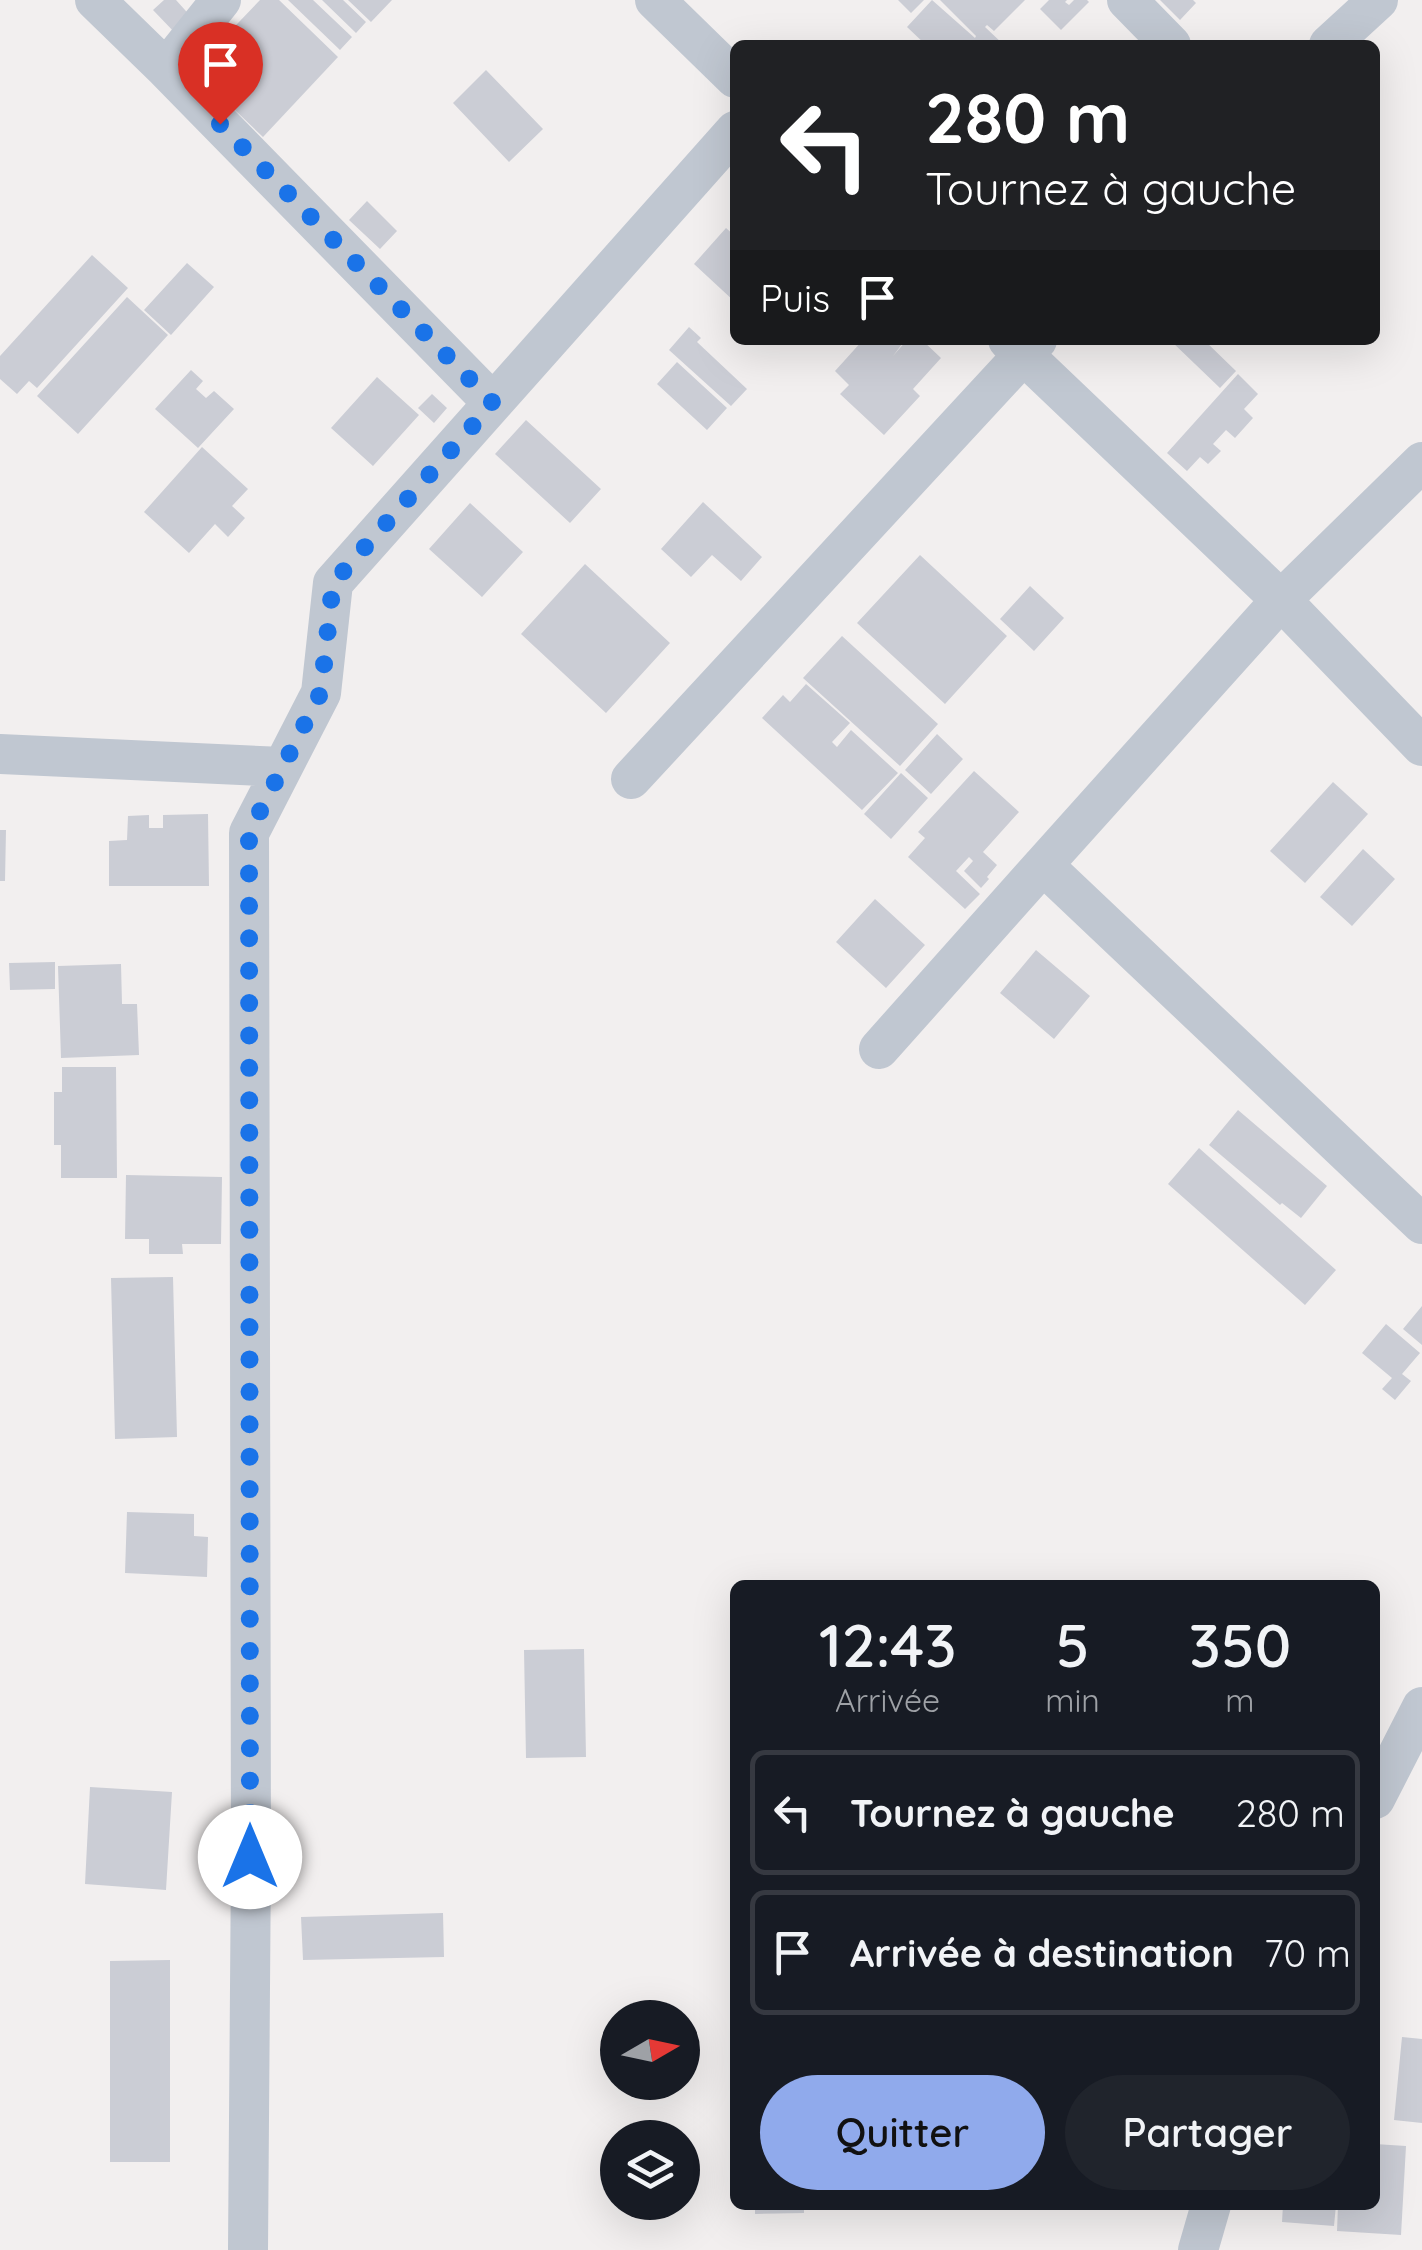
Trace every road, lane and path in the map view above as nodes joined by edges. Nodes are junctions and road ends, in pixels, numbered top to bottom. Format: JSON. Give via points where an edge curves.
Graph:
{"nodes":[{"id":1,"x":95,"y":0,"type":"edge"},
{"id":2,"x":221,"y":0,"type":"edge"},
{"id":3,"x":655,"y":0,"type":"edge"},
{"id":4,"x":1126,"y":0,"type":"edge"},
{"id":5,"x":1378,"y":0,"type":"edge"},
{"id":6,"x":1166,"y":40,"type":"edge"},
{"id":7,"x":1334,"y":40,"type":"edge"},
{"id":8,"x":166,"y":69,"type":"junction"},
{"id":9,"x":730,"y":73,"type":"edge"},
{"id":10,"x":730,"y":138,"type":"edge"},
{"id":11,"x":1022,"y":345,"type":"edge"},
{"id":12,"x":493,"y":403,"type":"junction"},
{"id":13,"x":1422,"y":462,"type":"edge"},
{"id":14,"x":1281,"y":600,"type":"junction"},
{"id":15,"x":1422,"y":746,"type":"edge"},
{"id":16,"x":0,"y":754,"type":"edge"},
{"id":17,"x":283,"y":767,"type":"junction"},
{"id":18,"x":632,"y":778,"type":"dead end"},
{"id":19,"x":1043,"y":865,"type":"junction"},
{"id":20,"x":879,"y":1049,"type":"dead end"},
{"id":21,"x":1422,"y":1224,"type":"edge"},
{"id":22,"x":1422,"y":1708,"type":"edge"},
{"id":23,"x":1380,"y":1789,"type":"edge"},
{"id":24,"x":1210,"y":2210,"type":"edge"},
{"id":25,"x":248,"y":2250,"type":"edge"},
{"id":26,"x":1198,"y":2250,"type":"edge"}],
"edges":[{"from":1,"to":8,"type":"street"},
{"from":2,"to":8,"type":"street"},
{"from":3,"to":9,"type":"street"},
{"from":4,"to":6,"type":"street"},
{"from":5,"to":7,"type":"street"},
{"from":8,"to":12,"type":"street"},
{"from":10,"to":12,"type":"street"},
{"from":11,"to":14,"type":"street"},
{"from":11,"to":18,"type":"street"},
{"from":12,"to":17,"type":"street","via":[[333,583],[321,692]]},
{"from":13,"to":14,"type":"street"},
{"from":14,"to":15,"type":"street"},
{"from":14,"to":19,"type":"street"},
{"from":16,"to":17,"type":"street"},
{"from":17,"to":25,"type":"street","via":[[249,833]]},
{"from":19,"to":20,"type":"street"},
{"from":19,"to":21,"type":"street"},
{"from":22,"to":23,"type":"street"},
{"from":24,"to":26,"type":"street"}]}
